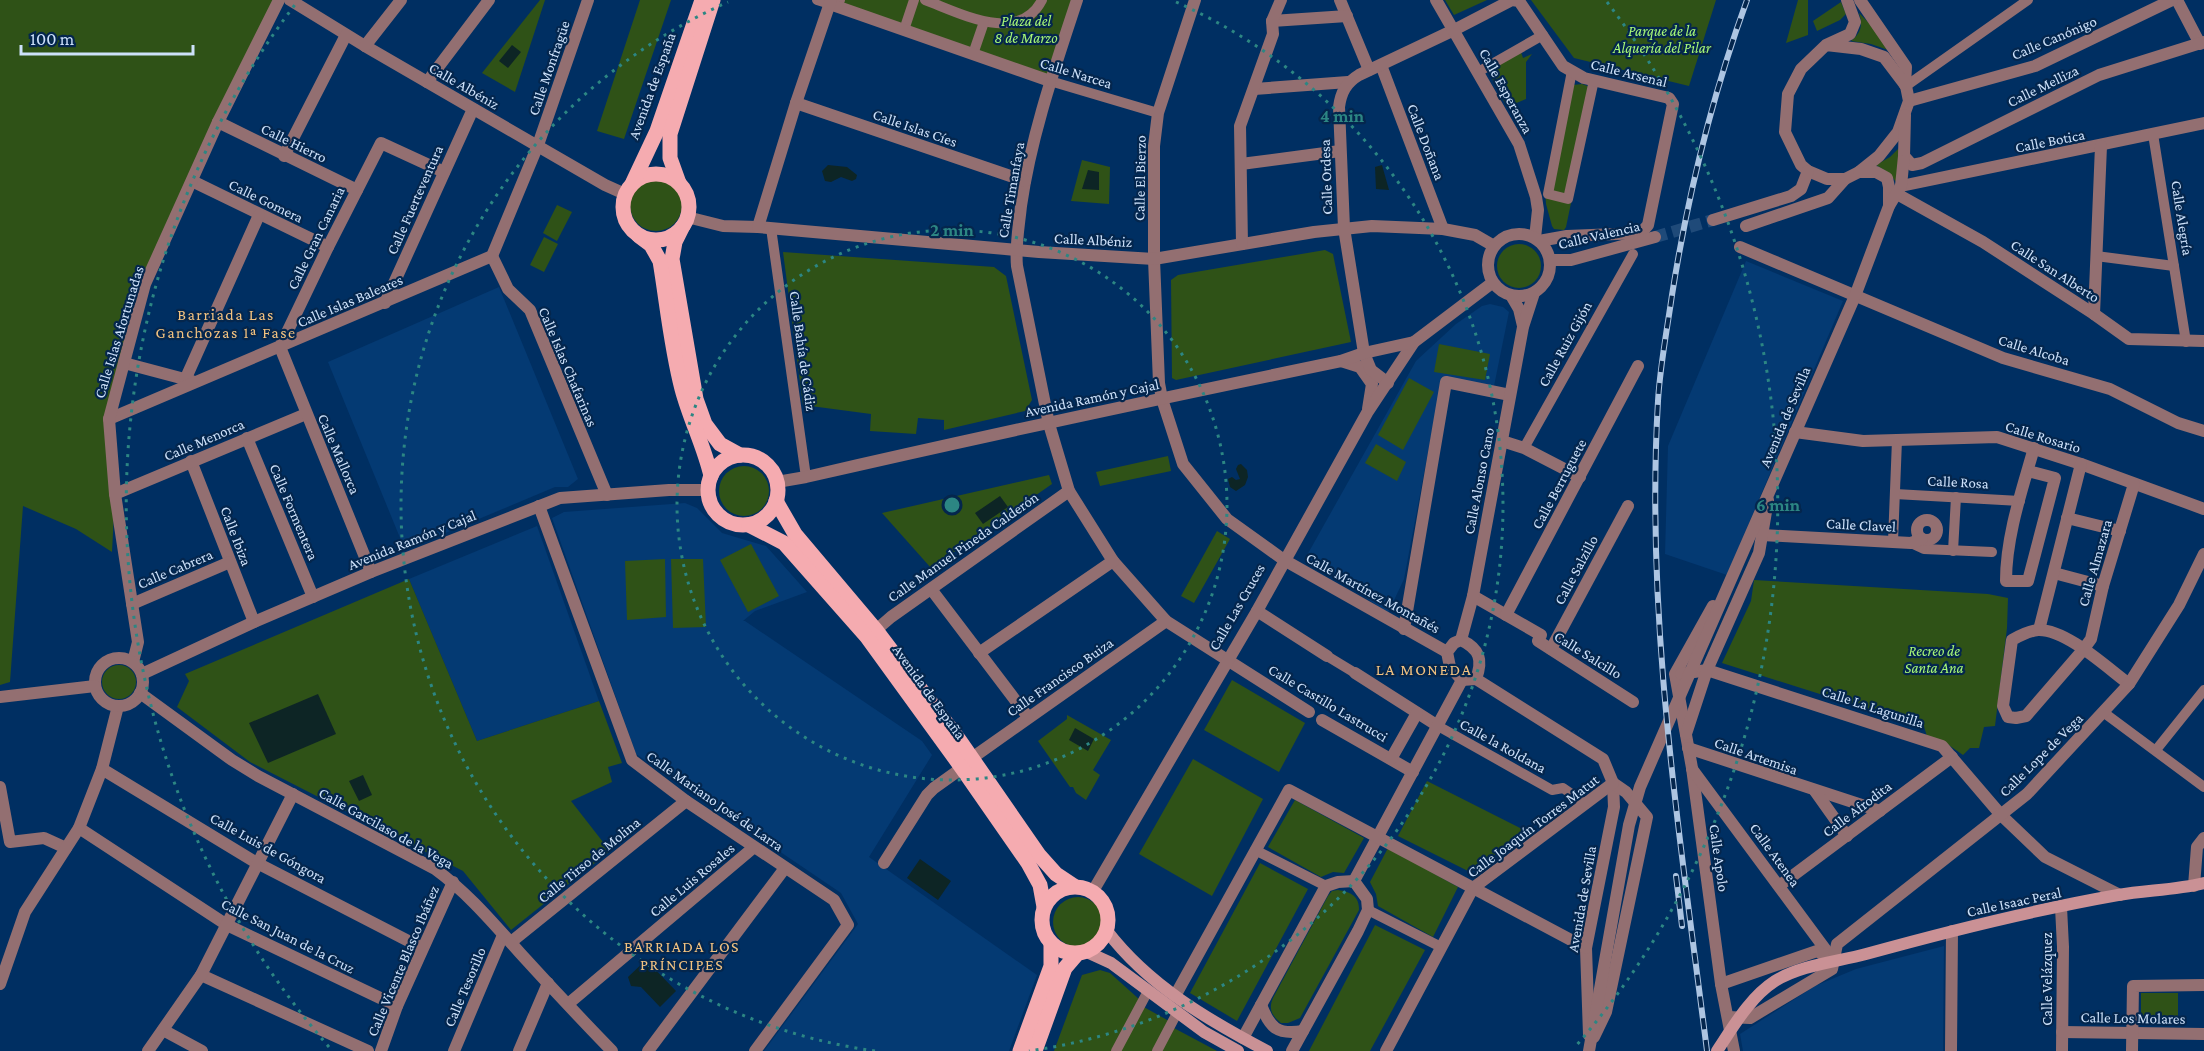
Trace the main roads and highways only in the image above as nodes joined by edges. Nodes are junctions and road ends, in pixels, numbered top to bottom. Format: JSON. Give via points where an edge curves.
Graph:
{"nodes":[{"id":1,"x":702,"y":0,"type":"edge"},
{"id":2,"x":713,"y":0,"type":"edge"},
{"id":3,"x":679,"y":183,"type":"junction"},
{"id":4,"x":629,"y":188,"type":"junction"},
{"id":5,"x":685,"y":222,"type":"junction"},
{"id":6,"x":639,"y":236,"type":"junction"},
{"id":7,"x":740,"y":455,"type":"junction"},
{"id":8,"x":710,"y":483,"type":"junction"},
{"id":9,"x":776,"y":501,"type":"junction"},
{"id":10,"x":749,"y":525,"type":"junction"},
{"id":11,"x":967,"y":763,"type":"junction"},
{"id":12,"x":2199,"y":885,"type":"edge"},
{"id":13,"x":1074,"y":886,"type":"junction"},
{"id":14,"x":1044,"y":907,"type":"junction"},
{"id":15,"x":1107,"y":931,"type":"junction"},
{"id":16,"x":1051,"y":943,"type":"junction"},
{"id":17,"x":1082,"y":953,"type":"junction"},
{"id":18,"x":1020,"y":1051,"type":"edge"},
{"id":19,"x":1035,"y":1051,"type":"edge"},
{"id":20,"x":1236,"y":1051,"type":"edge"},
{"id":21,"x":1267,"y":1051,"type":"edge"},
{"id":22,"x":1717,"y":1051,"type":"edge"}],
"edges":[{"from":1,"to":4,"type":"main road","name":"Avenida de España","via":[[657,131]]},
{"from":2,"to":3,"type":"main road","name":"Avenida de España","via":[[670,134],[670,158]]},
{"from":3,"to":4,"type":"main road","via":[[671,177],[651,174]]},
{"from":3,"to":5,"type":"main road","via":[[688,199]]},
{"from":4,"to":6,"type":"main road","via":[[623,213]]},
{"from":5,"to":6,"type":"main road","via":[[668,238],[648,240]]},
{"from":5,"to":7,"type":"main road","via":[[672,259],[696,399],[705,424],[720,444]]},
{"from":6,"to":8,"type":"main road","via":[[651,245],[660,261],[681,386],[705,452]]},
{"from":7,"to":8,"type":"main road","via":[[722,462]]},
{"from":7,"to":9,"type":"main road","via":[[759,459],[773,472]]},
{"from":8,"to":10,"type":"main road","via":[[710,502],[716,513],[726,521]]},
{"from":9,"to":10,"type":"main road","via":[[766,517]]},
{"from":9,"to":11,"type":"main road","name":"Avenida de España","via":[[795,534],[876,630]]},
{"from":10,"to":11,"type":"main road","name":"Avenida de España","via":[[784,543],[867,637]]},
{"from":11,"to":13,"type":"main road","name":"Avenida de España","via":[[1039,855]]},
{"from":11,"to":14,"type":"main road","name":"Avenida de España","via":[[1040,885]]},
{"from":12,"to":22,"type":"main road","name":"Calle Isaac Peral","via":[[2061,907],[1807,968],[1773,982],[1739,1017]]},
{"from":13,"to":14,"type":"main road","via":[[1056,892]]},
{"from":13,"to":15,"type":"main road","via":[[1093,891],[1101,899],[1107,909]]},
{"from":14,"to":16,"type":"main road","via":[[1042,926]]},
{"from":15,"to":17,"type":"main road","via":[[1102,940]]},
{"from":15,"to":21,"type":"main road","via":[[1122,951],[1175,996],[1210,1021]]},
{"from":16,"to":17,"type":"main road","via":[[1059,949]]},
{"from":16,"to":18,"type":"main road","via":[[1051,966]]},
{"from":17,"to":19,"type":"main road","via":[[1065,968]]},
{"from":17,"to":20,"type":"main road","via":[[1111,963]]}]}
